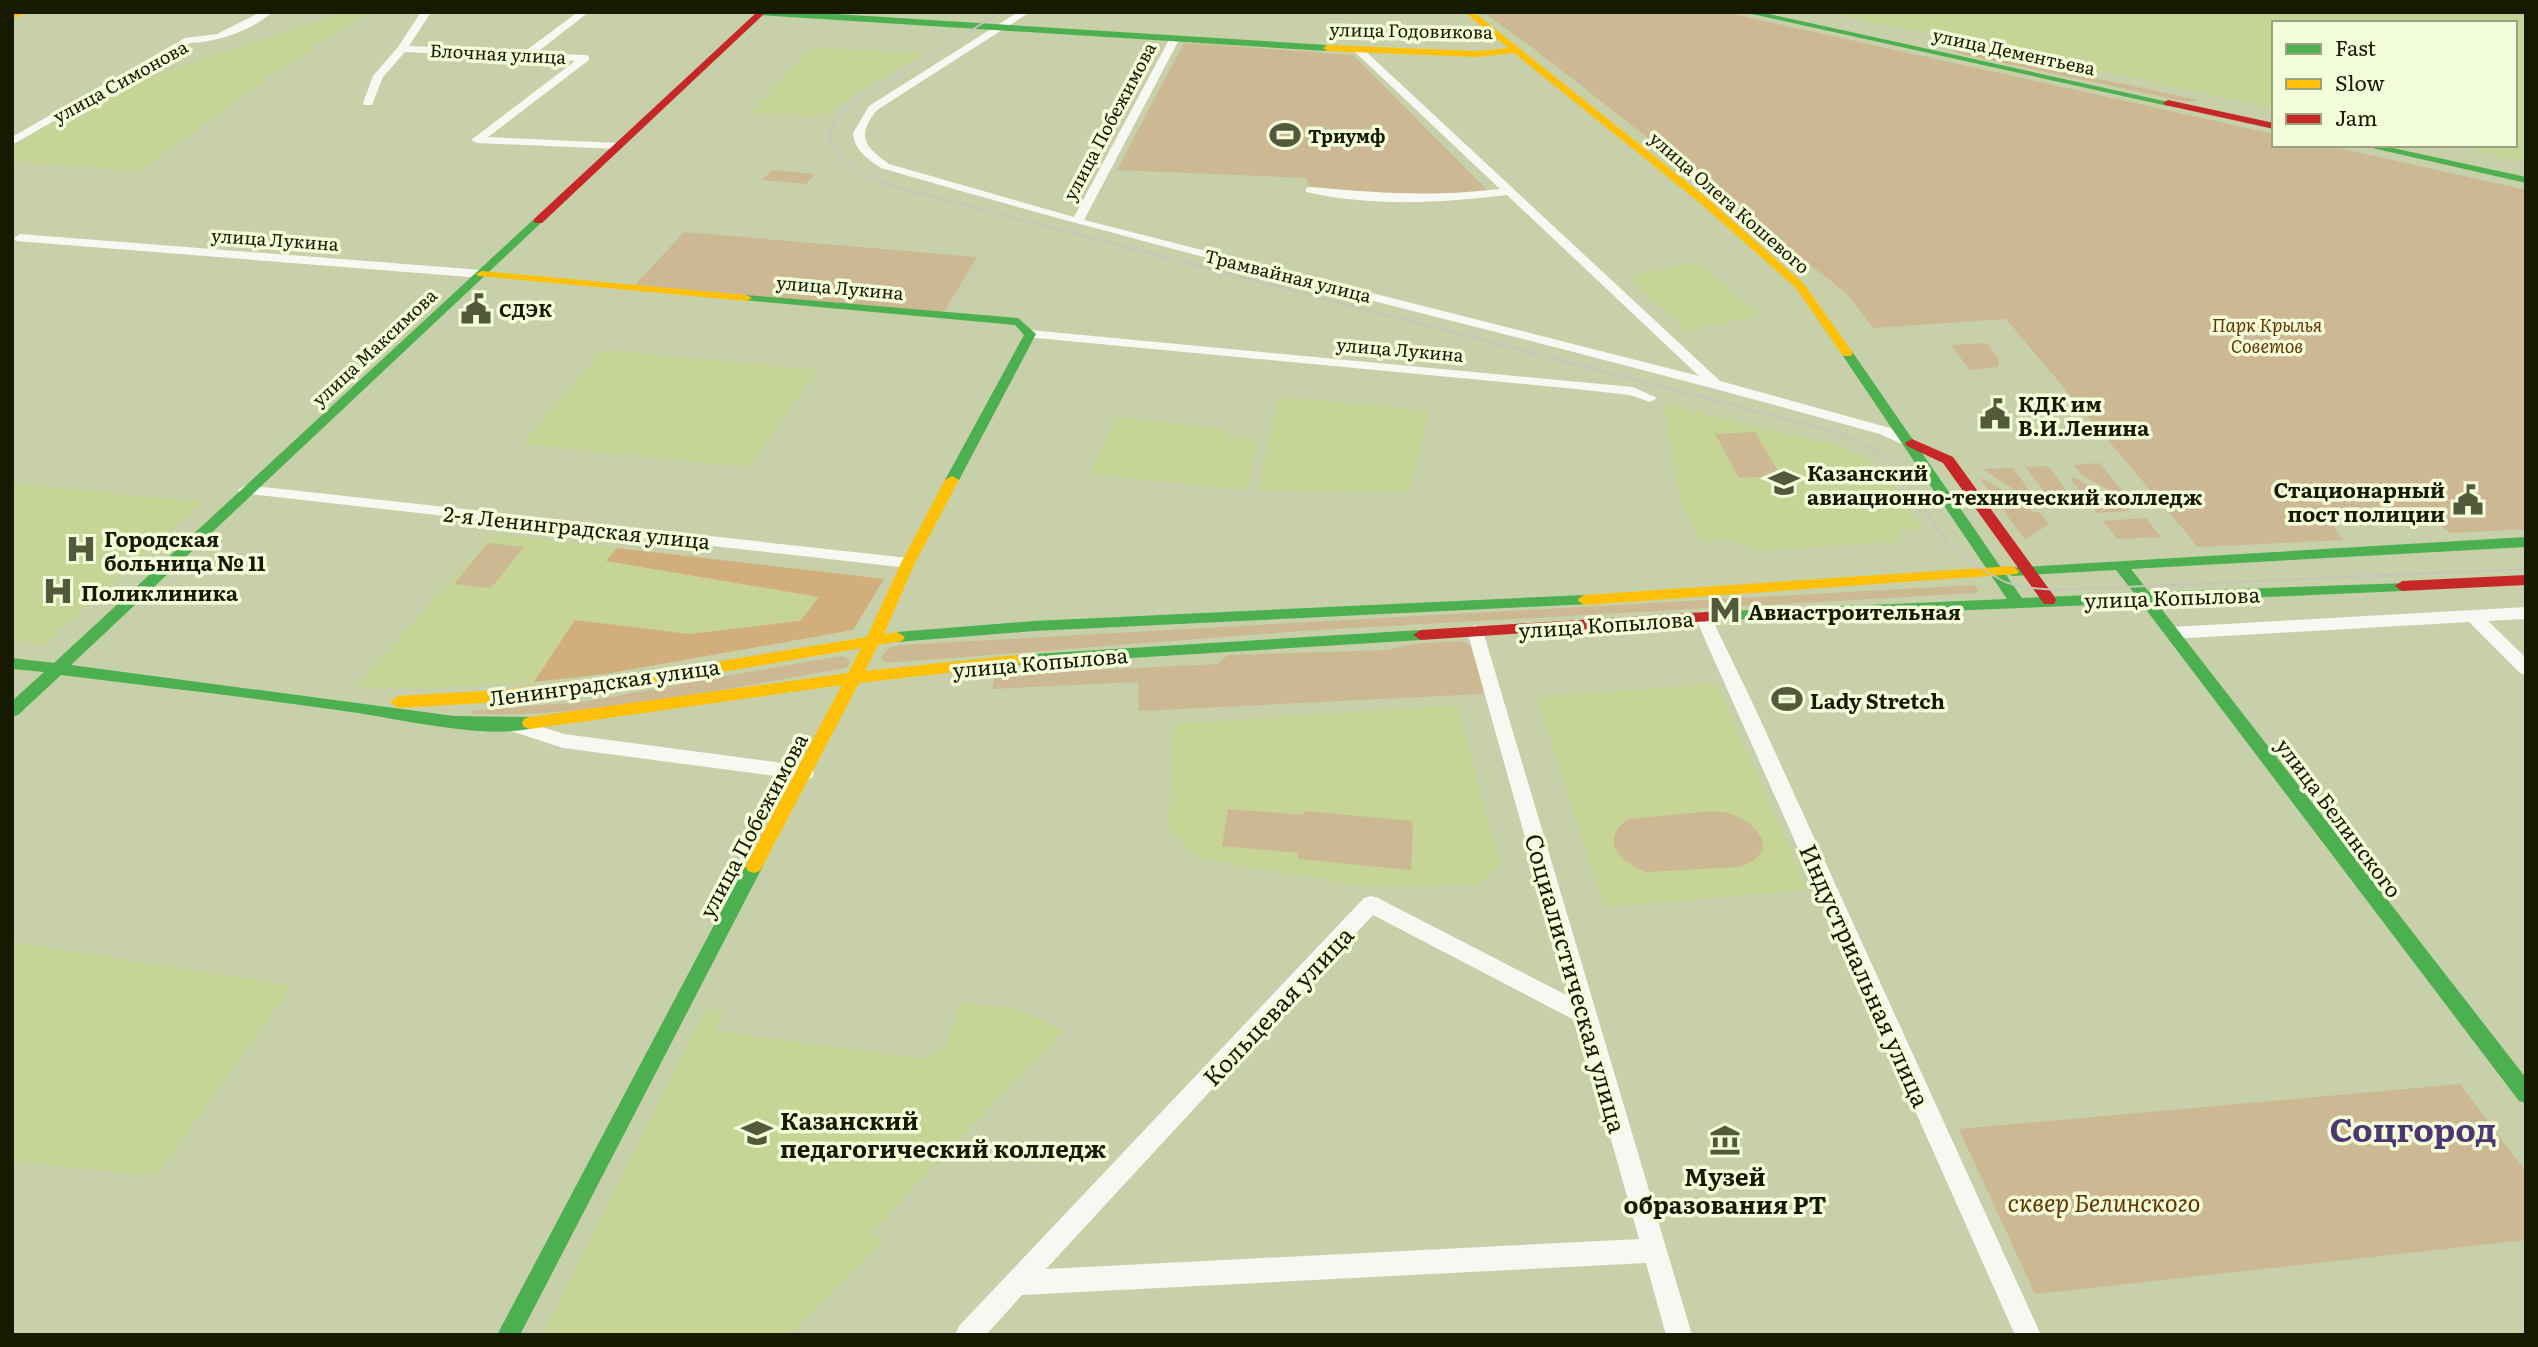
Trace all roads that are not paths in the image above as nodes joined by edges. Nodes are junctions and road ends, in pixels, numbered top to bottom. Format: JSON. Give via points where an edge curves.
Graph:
{"nodes":[{"id":1,"x":22,"y":12,"type":"edge"},
{"id":2,"x":268,"y":12,"type":"edge"},
{"id":3,"x":426,"y":12,"type":"edge"},
{"id":4,"x":584,"y":12,"type":"edge"},
{"id":5,"x":761,"y":12,"type":"edge"},
{"id":6,"x":1025,"y":12,"type":"edge"},
{"id":7,"x":1468,"y":12,"type":"edge"},
{"id":8,"x":1747,"y":12,"type":"edge"},
{"id":9,"x":12,"y":16,"type":"edge"},
{"id":10,"x":1003,"y":27,"type":"junction"},
{"id":11,"x":1175,"y":37,"type":"junction"},
{"id":12,"x":402,"y":49,"type":"junction"},
{"id":13,"x":1358,"y":50,"type":"junction"},
{"id":14,"x":1517,"y":50,"type":"junction"},
{"id":15,"x":528,"y":54,"type":"junction"},
{"id":16,"x":368,"y":103,"type":"dead end"},
{"id":17,"x":2272,"y":126,"type":"edge"},
{"id":18,"x":12,"y":142,"type":"edge"},
{"id":19,"x":618,"y":146,"type":"junction"},
{"id":20,"x":2373,"y":147,"type":"edge"},
{"id":21,"x":2526,"y":180,"type":"edge"},
{"id":22,"x":1310,"y":190,"type":"dead end"},
{"id":23,"x":1511,"y":191,"type":"junction"},
{"id":24,"x":1077,"y":222,"type":"junction"},
{"id":25,"x":20,"y":238,"type":"dead end"},
{"id":26,"x":482,"y":274,"type":"junction"},
{"id":27,"x":1030,"y":334,"type":"junction"},
{"id":28,"x":1716,"y":384,"type":"junction"},
{"id":29,"x":1650,"y":398,"type":"dead end"},
{"id":30,"x":1911,"y":443,"type":"junction"},
{"id":31,"x":246,"y":490,"type":"junction"},
{"id":32,"x":2526,"y":542,"type":"edge"},
{"id":33,"x":2430,"y":548,"type":"junction"},
{"id":34,"x":908,"y":563,"type":"junction"},
{"id":35,"x":2120,"y":565,"type":"junction"},
{"id":36,"x":2026,"y":568,"type":"junction"},
{"id":37,"x":1998,"y":574,"type":"junction"},
{"id":38,"x":2526,"y":580,"type":"edge"},
{"id":39,"x":2466,"y":583,"type":"junction"},
{"id":40,"x":2146,"y":598,"type":"junction"},
{"id":41,"x":2049,"y":600,"type":"junction"},
{"id":42,"x":2017,"y":602,"type":"junction"},
{"id":43,"x":2526,"y":613,"type":"edge"},
{"id":44,"x":2473,"y":616,"type":"junction"},
{"id":45,"x":1703,"y":617,"type":"junction"},
{"id":46,"x":1475,"y":631,"type":"junction"},
{"id":47,"x":2172,"y":633,"type":"junction"},
{"id":48,"x":874,"y":639,"type":"junction"},
{"id":49,"x":12,"y":663,"type":"edge"},
{"id":50,"x":57,"y":669,"type":"junction"},
{"id":51,"x":2526,"y":669,"type":"edge"},
{"id":52,"x":855,"y":677,"type":"junction"},
{"id":53,"x":332,"y":703,"type":"junction"},
{"id":54,"x":12,"y":711,"type":"edge"},
{"id":55,"x":514,"y":725,"type":"junction"},
{"id":56,"x":805,"y":773,"type":"junction"},
{"id":57,"x":1586,"y":1016,"type":"junction"},
{"id":58,"x":2526,"y":1094,"type":"edge"},
{"id":59,"x":1655,"y":1250,"type":"junction"},
{"id":60,"x":1017,"y":1283,"type":"junction"},
{"id":61,"x":508,"y":1335,"type":"edge"},
{"id":62,"x":968,"y":1335,"type":"edge"},
{"id":63,"x":1679,"y":1335,"type":"edge"},
{"id":64,"x":2028,"y":1335,"type":"edge"}],
"edges":[{"from":1,"to":9,"type":"main road"},
{"from":2,"to":18,"type":"street","name":"улица Симонова","via":[[226,36],[188,40]]},
{"from":3,"to":12,"type":"street"},
{"from":4,"to":15,"type":"street"},
{"from":5,"to":10,"type":"main road","name":"улица Годовикова"},
{"from":5,"to":19,"type":"main road","name":"улица Максимова"},
{"from":6,"to":10,"type":"street"},
{"from":7,"to":14,"type":"main road","name":"улица Олега Кошевого"},
{"from":8,"to":17,"type":"main road","name":"улица Дементьева"},
{"from":10,"to":11,"type":"main road","name":"улица Годовикова"},
{"from":10,"to":24,"type":"street","name":"Трамвайная улица","via":[[873,108],[860,123],[857,138],[866,153],[884,166]]},
{"from":11,"to":13,"type":"main road","name":"улица Годовикова"},
{"from":11,"to":24,"type":"street","name":"улица Побежимова"},
{"from":12,"to":15,"type":"street","name":"Блочная улица"},
{"from":12,"to":16,"type":"street","via":[[378,76]]},
{"from":13,"to":14,"type":"main road","name":"улица Годовикова","via":[[1477,54]]},
{"from":13,"to":23,"type":"street"},
{"from":14,"to":30,"type":"main road","name":"улица Олега Кошевого","via":[[1785,270],[1828,322]]},
{"from":15,"to":19,"type":"street","name":"Блочная улица","via":[[585,58],[477,140]]},
{"from":19,"to":26,"type":"main road","name":"улица Максимова"},
{"from":20,"to":21,"type":"main road"},
{"from":22,"to":23,"type":"street","via":[[1400,199]]},
{"from":23,"to":28,"type":"street"},
{"from":24,"to":28,"type":"street","name":"Трамвайная улица"},
{"from":25,"to":26,"type":"street","name":"улица Лукина"},
{"from":26,"to":27,"type":"main road","name":"улица Лукина","via":[[1018,322]]},
{"from":26,"to":31,"type":"main road","name":"улица Максимова"},
{"from":27,"to":29,"type":"street","name":"улица Лукина","via":[[1633,391]]},
{"from":27,"to":34,"type":"main road","name":"улица Побежимова"},
{"from":28,"to":30,"type":"street","name":"Трамвайная улица","via":[[1885,431]]},
{"from":30,"to":36,"type":"main road","via":[[1948,460]]},
{"from":30,"to":37,"type":"main road","name":"улица Олега Кошевого"},
{"from":31,"to":34,"type":"street","name":"2-я Ленинградская улица"},
{"from":31,"to":50,"type":"main road","name":"улица Максимова"},
{"from":32,"to":33,"type":"main road","name":"улица Копылова"},
{"from":33,"to":35,"type":"main road","name":"улица Копылова"},
{"from":33,"to":39,"type":"main road","via":[[2418,553],[2423,567],[2445,580]]},
{"from":34,"to":48,"type":"main road","name":"улица Побежимова"},
{"from":35,"to":36,"type":"main road","name":"улица Копылова"},
{"from":35,"to":40,"type":"main road","name":"улица Белинского"},
{"from":36,"to":37,"type":"main road","name":"улица Копылова"},
{"from":36,"to":41,"type":"main road"},
{"from":37,"to":42,"type":"main road","name":"улица Олега Кошевого"},
{"from":37,"to":48,"type":"main road","name":"улица Копылова","via":[[1540,603],[1034,626]]},
{"from":38,"to":39,"type":"main road","name":"улица Копылова"},
{"from":39,"to":40,"type":"main road","name":"улица Копылова"},
{"from":40,"to":41,"type":"main road","name":"улица Копылова"},
{"from":40,"to":47,"type":"main road","name":"улица Белинского"},
{"from":41,"to":42,"type":"main road","name":"улица Копылова"},
{"from":42,"to":45,"type":"main road","name":"улица Копылова"},
{"from":43,"to":44,"type":"street","name":"улица Копылова"},
{"from":44,"to":47,"type":"street","name":"улица Копылова"},
{"from":44,"to":51,"type":"street"},
{"from":45,"to":46,"type":"main road","name":"улица Копылова"},
{"from":45,"to":64,"type":"street","name":"Индустриальная улица","via":[[1821,869]]},
{"from":46,"to":52,"type":"main road","name":"улица Копылова","via":[[1006,661]]},
{"from":46,"to":57,"type":"street","name":"Социалистическая улица"},
{"from":47,"to":58,"type":"main road","name":"улица Белинского"},
{"from":48,"to":52,"type":"main road","name":"улица Побежимова"},
{"from":48,"to":53,"type":"main road","name":"Ленинградская улица","via":[[563,690]]},
{"from":49,"to":50,"type":"main road","name":"Ленинградская улица"},
{"from":50,"to":53,"type":"main road","name":"Ленинградская улица"},
{"from":50,"to":54,"type":"main road","name":"улица Максимова"},
{"from":52,"to":55,"type":"main road","name":"Ленинградская улица","via":[[606,716]]},
{"from":52,"to":56,"type":"main road","name":"улица Побежимова"},
{"from":53,"to":55,"type":"main road","name":"Ленинградская улица","via":[[435,720]]},
{"from":55,"to":56,"type":"street","name":"Ленинградская улица","via":[[563,741]]},
{"from":56,"to":61,"type":"main road","name":"улица Побежимова"},
{"from":57,"to":59,"type":"street","name":"Социалистическая улица"},
{"from":57,"to":60,"type":"street","name":"Кольцевая улица","via":[[1371,904]]},
{"from":59,"to":60,"type":"street"},
{"from":59,"to":63,"type":"street","name":"Социалистическая улица"},
{"from":60,"to":62,"type":"street","name":"Кольцевая улица"}]}
